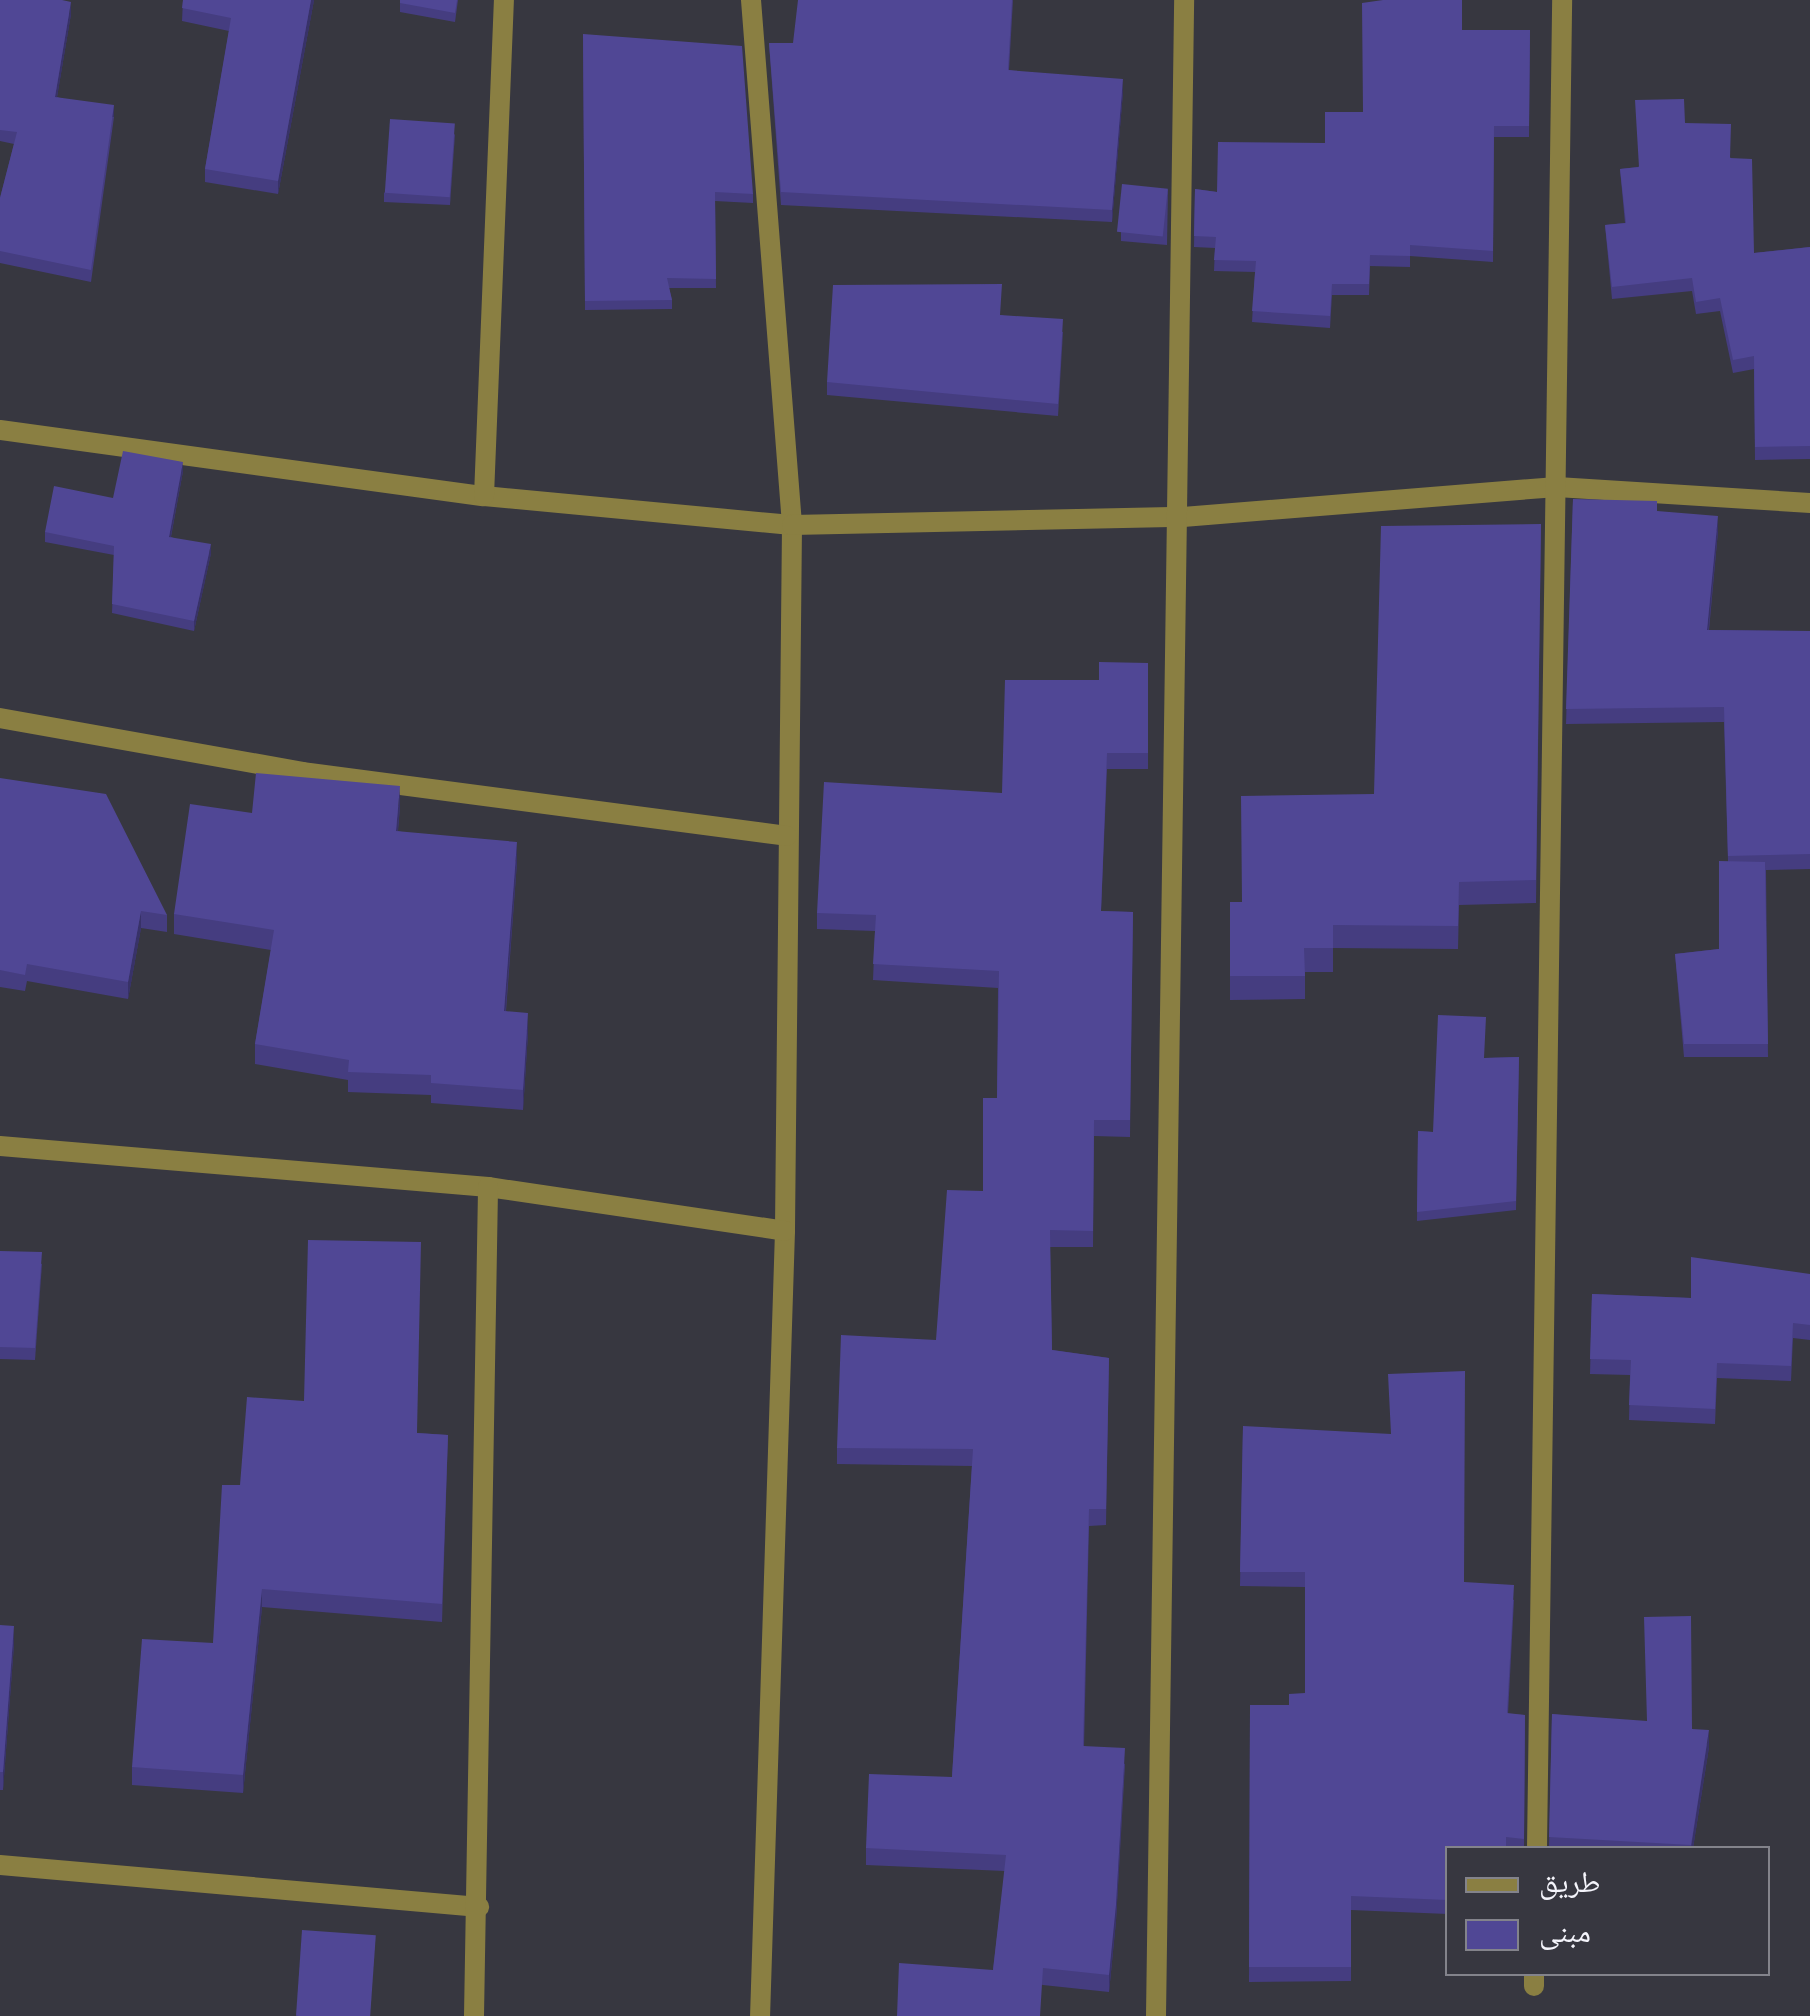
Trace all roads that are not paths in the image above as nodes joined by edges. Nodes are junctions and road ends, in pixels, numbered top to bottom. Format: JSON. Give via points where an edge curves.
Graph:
{"nodes":[{"id":1,"x":504,"y":0,"type":"edge"},
{"id":2,"x":751,"y":0,"type":"edge"},
{"id":3,"x":1184,"y":0,"type":"edge"},
{"id":4,"x":1562,"y":0,"type":"edge"},
{"id":5,"x":0,"y":430,"type":"edge"},
{"id":6,"x":1557,"y":487,"type":"junction"},
{"id":7,"x":484,"y":496,"type":"junction"},
{"id":8,"x":1810,"y":503,"type":"edge"},
{"id":9,"x":1183,"y":517,"type":"junction"},
{"id":10,"x":792,"y":525,"type":"junction"},
{"id":11,"x":0,"y":718,"type":"edge"},
{"id":12,"x":787,"y":836,"type":"junction"},
{"id":13,"x":0,"y":1146,"type":"edge"},
{"id":14,"x":488,"y":1187,"type":"junction"},
{"id":15,"x":785,"y":1232,"type":"junction"},
{"id":16,"x":1537,"y":1846,"type":"edge"},
{"id":17,"x":0,"y":1864,"type":"edge"},
{"id":18,"x":479,"y":1907,"type":"junction"},
{"id":19,"x":474,"y":2016,"type":"edge"},
{"id":20,"x":760,"y":2016,"type":"edge"},
{"id":21,"x":1156,"y":2016,"type":"edge"}],
"edges":[{"from":1,"to":7,"type":"street"},
{"from":2,"to":10,"type":"street"},
{"from":3,"to":9,"type":"street"},
{"from":4,"to":6,"type":"street"},
{"from":5,"to":7,"type":"street"},
{"from":6,"to":8,"type":"street"},
{"from":6,"to":9,"type":"street"},
{"from":6,"to":16,"type":"street"},
{"from":7,"to":10,"type":"street"},
{"from":9,"to":10,"type":"street"},
{"from":9,"to":21,"type":"street"},
{"from":10,"to":12,"type":"street"},
{"from":11,"to":12,"type":"street","via":[[302,772]]},
{"from":12,"to":15,"type":"street"},
{"from":13,"to":14,"type":"street"},
{"from":14,"to":15,"type":"street"},
{"from":14,"to":18,"type":"street"},
{"from":15,"to":20,"type":"street"},
{"from":17,"to":18,"type":"street"},
{"from":18,"to":19,"type":"street"}]}
